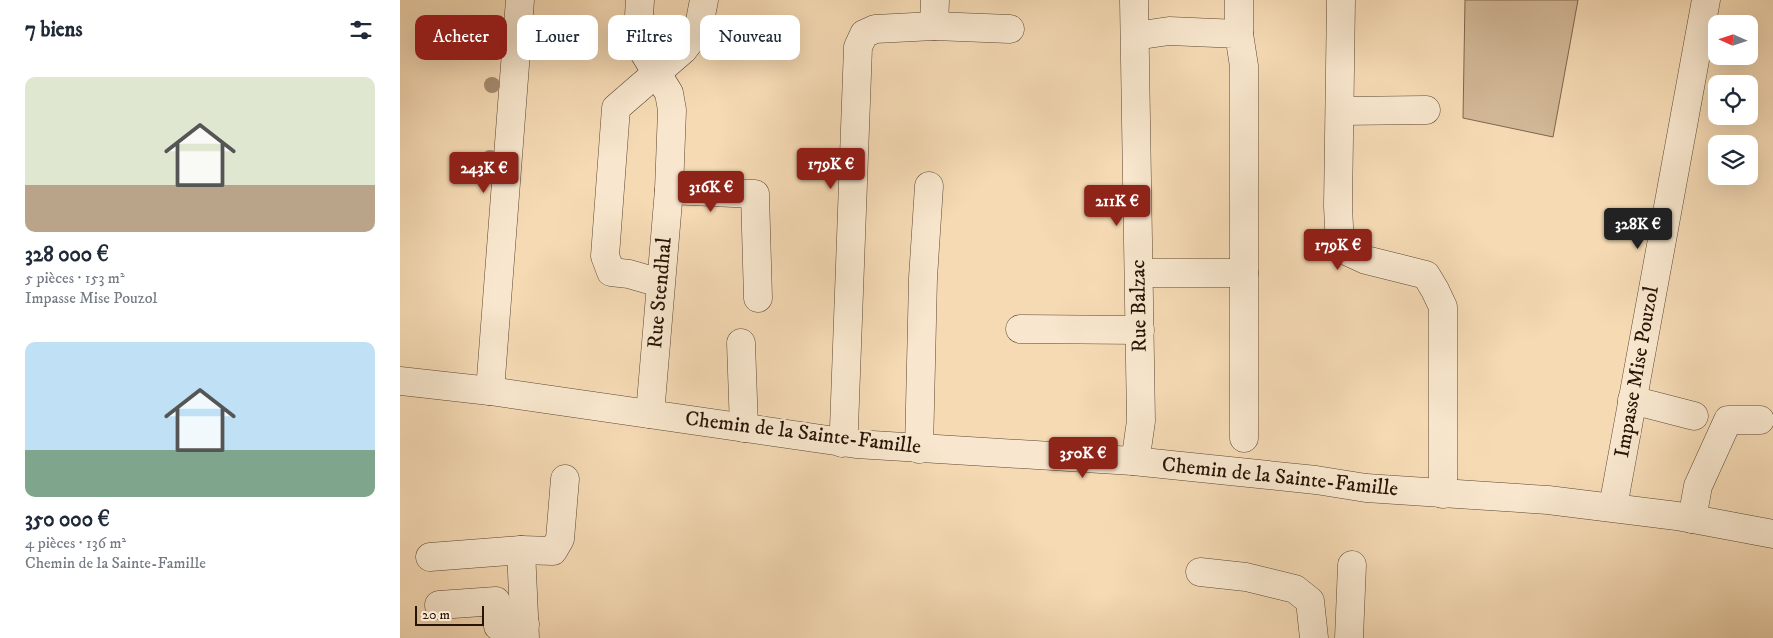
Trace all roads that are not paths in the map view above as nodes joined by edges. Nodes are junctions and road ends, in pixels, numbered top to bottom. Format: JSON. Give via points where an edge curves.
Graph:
{"nodes":[{"id":1,"x":520,"y":0,"type":"edge"},
{"id":2,"x":640,"y":0,"type":"edge"},
{"id":3,"x":704,"y":0,"type":"edge"},
{"id":4,"x":1134,"y":0,"type":"edge"},
{"id":5,"x":1239,"y":0,"type":"edge"},
{"id":6,"x":1341,"y":0,"type":"edge"},
{"id":7,"x":1706,"y":0,"type":"edge"},
{"id":8,"x":935,"y":13,"type":"edge"},
{"id":9,"x":1010,"y":29,"type":"dead end"},
{"id":10,"x":1239,"y":34,"type":"junction"},
{"id":11,"x":1134,"y":36,"type":"junction"},
{"id":12,"x":656,"y":73,"type":"junction"},
{"id":13,"x":1426,"y":110,"type":"dead end"},
{"id":14,"x":1340,"y":111,"type":"junction"},
{"id":15,"x":928,"y":186,"type":"dead end"},
{"id":16,"x":669,"y":190,"type":"junction"},
{"id":17,"x":1139,"y":273,"type":"junction"},
{"id":18,"x":1244,"y":273,"type":"junction"},
{"id":19,"x":660,"y":283,"type":"junction"},
{"id":20,"x":758,"y":298,"type":"dead end"},
{"id":21,"x":1020,"y":329,"type":"dead end"},
{"id":22,"x":1140,"y":330,"type":"junction"},
{"id":23,"x":741,"y":343,"type":"dead end"},
{"id":24,"x":400,"y":381,"type":"edge"},
{"id":25,"x":490,"y":391,"type":"junction"},
{"id":26,"x":1632,"y":400,"type":"junction"},
{"id":27,"x":650,"y":414,"type":"junction"},
{"id":28,"x":1694,"y":416,"type":"dead end"},
{"id":29,"x":1760,"y":420,"type":"dead end"},
{"id":30,"x":744,"y":428,"type":"junction"},
{"id":31,"x":1244,"y":438,"type":"dead end"},
{"id":32,"x":842,"y":442,"type":"junction"},
{"id":33,"x":919,"y":448,"type":"junction"},
{"id":34,"x":1133,"y":460,"type":"junction"},
{"id":35,"x":565,"y":479,"type":"dead end"},
{"id":36,"x":1443,"y":494,"type":"junction"},
{"id":37,"x":1613,"y":507,"type":"junction"},
{"id":38,"x":1692,"y":519,"type":"junction"},
{"id":39,"x":1773,"y":534,"type":"edge"},
{"id":40,"x":521,"y":550,"type":"junction"},
{"id":41,"x":430,"y":557,"type":"dead end"},
{"id":42,"x":1352,"y":566,"type":"dead end"},
{"id":43,"x":1200,"y":572,"type":"dead end"},
{"id":44,"x":438,"y":605,"type":"dead end"},
{"id":45,"x":525,"y":631,"type":"edge"},
{"id":46,"x":1314,"y":638,"type":"edge"},
{"id":47,"x":1349,"y":638,"type":"edge"}],
"edges":[{"from":1,"to":25,"type":"street"},
{"from":2,"to":12,"type":"street","name":"Rue Stendhal","via":[[638,31],[643,51]]},
{"from":3,"to":12,"type":"street","via":[[698,31],[684,50]]},
{"from":4,"to":11,"type":"street","name":"Rue Balzac"},
{"from":5,"to":10,"type":"street"},
{"from":6,"to":14,"type":"street"},
{"from":7,"to":26,"type":"street","name":"Impasse Mise Pouzol"},
{"from":8,"to":9,"type":"street"},
{"from":8,"to":32,"type":"street","via":[[875,29],[864,34],[858,47]]},
{"from":10,"to":11,"type":"street","via":[[1169,31]]},
{"from":10,"to":18,"type":"street","via":[[1244,66]]},
{"from":11,"to":17,"type":"street","name":"Rue Balzac"},
{"from":12,"to":16,"type":"street","name":"Rue Stendhal","via":[[668,92],[672,110]]},
{"from":12,"to":19,"type":"street","via":[[616,108],[605,256],[610,272]]},
{"from":13,"to":14,"type":"street"},
{"from":14,"to":36,"type":"street","via":[[1340,248],[1366,260],[1426,275],[1443,307]]},
{"from":15,"to":33,"type":"street"},
{"from":16,"to":19,"type":"street","name":"Rue Stendhal"},
{"from":16,"to":20,"type":"street","via":[[755,194]]},
{"from":17,"to":18,"type":"street"},
{"from":17,"to":22,"type":"street","name":"Rue Balzac"},
{"from":18,"to":31,"type":"street"},
{"from":19,"to":27,"type":"street","name":"Rue Stendhal"},
{"from":21,"to":22,"type":"street"},
{"from":22,"to":34,"type":"street","name":"Rue Balzac","via":[[1141,421]]},
{"from":23,"to":30,"type":"street"},
{"from":24,"to":25,"type":"street","name":"Chemin de la Sainte-Famille"},
{"from":25,"to":27,"type":"street","name":"Chemin de la Sainte-Famille","via":[[594,413]]},
{"from":26,"to":28,"type":"street"},
{"from":26,"to":37,"type":"street","name":"Impasse Mise Pouzol"},
{"from":27,"to":30,"type":"street","name":"Chemin de la Sainte-Famille"},
{"from":29,"to":38,"type":"street","via":[[1728,420],[1698,486]]},
{"from":30,"to":32,"type":"street","name":"Chemin de la Sainte-Famille"},
{"from":32,"to":33,"type":"street","name":"Chemin de la Sainte-Famille"},
{"from":33,"to":34,"type":"street","name":"Chemin de la Sainte-Famille"},
{"from":34,"to":36,"type":"street","name":"Chemin de la Sainte-Famille"},
{"from":35,"to":40,"type":"street","via":[[560,539],[553,550]]},
{"from":36,"to":37,"type":"street","name":"Chemin de la Sainte-Famille"},
{"from":37,"to":38,"type":"street","name":"Chemin de la Sainte-Famille"},
{"from":38,"to":39,"type":"street","name":"Chemin de la Sainte-Famille"},
{"from":40,"to":41,"type":"street"},
{"from":40,"to":45,"type":"street"},
{"from":42,"to":47,"type":"street"},
{"from":43,"to":46,"type":"street","via":[[1295,589],[1310,601]]},
{"from":44,"to":45,"type":"street","via":[[496,601],[498,626]]}]}
